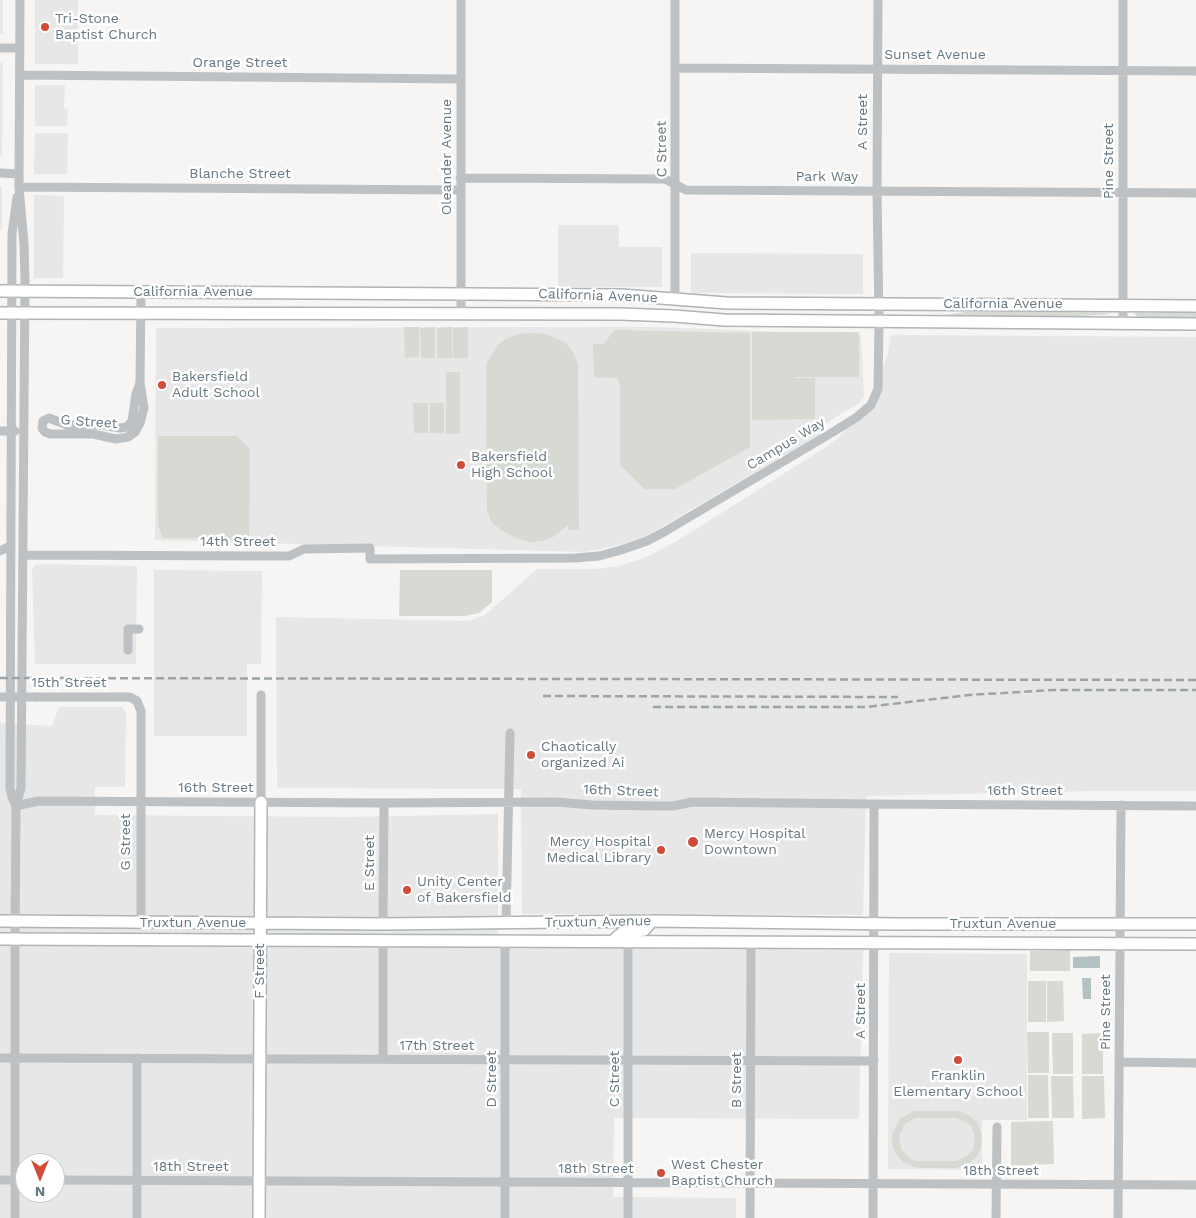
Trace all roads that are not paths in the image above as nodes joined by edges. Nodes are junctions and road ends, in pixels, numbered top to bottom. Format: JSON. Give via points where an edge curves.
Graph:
{"nodes":[{"id":1,"x":20,"y":0,"type":"edge"},
{"id":2,"x":461,"y":0,"type":"edge"},
{"id":3,"x":675,"y":0,"type":"edge"},
{"id":4,"x":878,"y":0,"type":"edge"},
{"id":5,"x":1123,"y":0,"type":"edge"},
{"id":6,"x":0,"y":48,"type":"edge"},
{"id":7,"x":20,"y":48,"type":"junction"},
{"id":8,"x":674,"y":68,"type":"junction"},
{"id":9,"x":877,"y":69,"type":"junction"},
{"id":10,"x":1123,"y":71,"type":"junction"},
{"id":11,"x":1196,"y":71,"type":"edge"},
{"id":12,"x":20,"y":76,"type":"junction"},
{"id":13,"x":460,"y":79,"type":"junction"},
{"id":14,"x":0,"y":173,"type":"edge"},
{"id":15,"x":19,"y":174,"type":"junction"},
{"id":16,"x":460,"y":178,"type":"junction"},
{"id":17,"x":676,"y":184,"type":"junction"},
{"id":18,"x":19,"y":187,"type":"junction"},
{"id":19,"x":460,"y":190,"type":"junction"},
{"id":20,"x":877,"y":191,"type":"junction"},
{"id":21,"x":1122,"y":192,"type":"junction"},
{"id":22,"x":1196,"y":193,"type":"edge"},
{"id":23,"x":6,"y":291,"type":"edge"},
{"id":24,"x":24,"y":291,"type":"junction"},
{"id":25,"x":141,"y":292,"type":"junction"},
{"id":26,"x":462,"y":293,"type":"junction"},
{"id":27,"x":675,"y":298,"type":"junction"},
{"id":28,"x":878,"y":304,"type":"junction"},
{"id":29,"x":1123,"y":305,"type":"junction"},
{"id":30,"x":1196,"y":306,"type":"edge"},
{"id":31,"x":12,"y":313,"type":"edge"},
{"id":32,"x":140,"y":314,"type":"junction"},
{"id":33,"x":461,"y":314,"type":"junction"},
{"id":34,"x":879,"y":321,"type":"junction"},
{"id":35,"x":1123,"y":323,"type":"junction"},
{"id":36,"x":1196,"y":324,"type":"edge"},
{"id":37,"x":140,"y":383,"type":"junction"},
{"id":38,"x":0,"y":431,"type":"edge"},
{"id":39,"x":11,"y":431,"type":"junction"},
{"id":40,"x":23,"y":431,"type":"junction"},
{"id":41,"x":10,"y":497,"type":"junction"},
{"id":42,"x":10,"y":546,"type":"junction"},
{"id":43,"x":621,"y":550,"type":"joint"},
{"id":44,"x":0,"y":551,"type":"edge"},
{"id":45,"x":23,"y":555,"type":"junction"},
{"id":46,"x":0,"y":561,"type":"edge"},
{"id":47,"x":10,"y":567,"type":"junction"},
{"id":48,"x":139,"y":630,"type":"dead end"},
{"id":49,"x":128,"y":650,"type":"dead end"},
{"id":50,"x":261,"y":695,"type":"dead end"},
{"id":51,"x":0,"y":697,"type":"edge"},
{"id":52,"x":137,"y":701,"type":"joint"},
{"id":53,"x":510,"y":733,"type":"dead end"},
{"id":54,"x":21,"y":788,"type":"junction"},
{"id":55,"x":45,"y":800,"type":"junction"},
{"id":56,"x":140,"y":802,"type":"junction"},
{"id":57,"x":261,"y":802,"type":"junction"},
{"id":58,"x":508,"y":802,"type":"junction"},
{"id":59,"x":384,"y":803,"type":"junction"},
{"id":60,"x":874,"y":804,"type":"junction"},
{"id":61,"x":1121,"y":805,"type":"junction"},
{"id":62,"x":16,"y":806,"type":"junction"},
{"id":63,"x":1196,"y":806,"type":"edge"},
{"id":64,"x":0,"y":921,"type":"edge"},
{"id":65,"x":652,"y":921,"type":"junction"},
{"id":66,"x":16,"y":922,"type":"junction"},
{"id":67,"x":141,"y":922,"type":"junction"},
{"id":68,"x":874,"y":922,"type":"junction"},
{"id":69,"x":261,"y":923,"type":"junction"},
{"id":70,"x":506,"y":923,"type":"junction"},
{"id":71,"x":383,"y":924,"type":"junction"},
{"id":72,"x":528,"y":924,"type":"junction"},
{"id":73,"x":1120,"y":924,"type":"junction"},
{"id":74,"x":1196,"y":924,"type":"edge"},
{"id":75,"x":0,"y":939,"type":"edge"},
{"id":76,"x":15,"y":939,"type":"junction"},
{"id":77,"x":260,"y":939,"type":"junction"},
{"id":78,"x":383,"y":940,"type":"junction"},
{"id":79,"x":484,"y":941,"type":"junction"},
{"id":80,"x":506,"y":941,"type":"junction"},
{"id":81,"x":614,"y":941,"type":"junction"},
{"id":82,"x":628,"y":941,"type":"junction"},
{"id":83,"x":751,"y":942,"type":"junction"},
{"id":84,"x":875,"y":942,"type":"junction"},
{"id":85,"x":1120,"y":944,"type":"junction"},
{"id":86,"x":1196,"y":944,"type":"edge"},
{"id":87,"x":0,"y":1058,"type":"edge"},
{"id":88,"x":16,"y":1058,"type":"junction"},
{"id":89,"x":137,"y":1058,"type":"junction"},
{"id":90,"x":260,"y":1059,"type":"junction"},
{"id":91,"x":383,"y":1059,"type":"junction"},
{"id":92,"x":506,"y":1060,"type":"junction"},
{"id":93,"x":628,"y":1060,"type":"junction"},
{"id":94,"x":751,"y":1061,"type":"junction"},
{"id":95,"x":874,"y":1061,"type":"junction"},
{"id":96,"x":1119,"y":1062,"type":"junction"},
{"id":97,"x":1196,"y":1063,"type":"edge"},
{"id":98,"x":997,"y":1127,"type":"dead end"},
{"id":99,"x":15,"y":1153,"type":"edge"},
{"id":100,"x":0,"y":1180,"type":"edge"},
{"id":101,"x":15,"y":1180,"type":"edge"},
{"id":102,"x":65,"y":1180,"type":"edge"},
{"id":103,"x":136,"y":1181,"type":"junction"},
{"id":104,"x":259,"y":1181,"type":"junction"},
{"id":105,"x":505,"y":1182,"type":"junction"},
{"id":106,"x":628,"y":1183,"type":"junction"},
{"id":107,"x":750,"y":1183,"type":"junction"},
{"id":108,"x":874,"y":1184,"type":"junction"},
{"id":109,"x":996,"y":1185,"type":"junction"},
{"id":110,"x":1118,"y":1185,"type":"junction"},
{"id":111,"x":1196,"y":1185,"type":"edge"},
{"id":112,"x":15,"y":1203,"type":"edge"},
{"id":113,"x":15,"y":1218,"type":"edge"},
{"id":114,"x":137,"y":1218,"type":"edge"},
{"id":115,"x":259,"y":1218,"type":"edge"},
{"id":116,"x":505,"y":1218,"type":"edge"},
{"id":117,"x":628,"y":1218,"type":"edge"},
{"id":118,"x":750,"y":1218,"type":"edge"},
{"id":119,"x":873,"y":1218,"type":"edge"},
{"id":120,"x":996,"y":1218,"type":"edge"},
{"id":121,"x":1118,"y":1218,"type":"edge"}],
"edges":[{"from":1,"to":7,"type":"street"},
{"from":2,"to":13,"type":"street","name":"Oleander Avenue"},
{"from":3,"to":8,"type":"street","name":"C Street"},
{"from":4,"to":9,"type":"street","name":"A Street"},
{"from":5,"to":10,"type":"street","name":"Pine Street"},
{"from":6,"to":7,"type":"street"},
{"from":7,"to":12,"type":"street"},
{"from":8,"to":9,"type":"street","name":"Sunset Avenue"},
{"from":8,"to":17,"type":"street","name":"C Street"},
{"from":9,"to":10,"type":"street","name":"Sunset Avenue"},
{"from":9,"to":20,"type":"street","name":"A Street"},
{"from":10,"to":11,"type":"street","name":"Sunset Avenue"},
{"from":10,"to":21,"type":"street","name":"Pine Street"},
{"from":12,"to":13,"type":"street","name":"Orange Street"},
{"from":12,"to":15,"type":"street"},
{"from":13,"to":16,"type":"street","name":"Oleander Avenue"},
{"from":14,"to":15,"type":"street"},
{"from":15,"to":18,"type":"street"},
{"from":16,"to":17,"type":"street","name":"Park Way","via":[[665,179]]},
{"from":16,"to":19,"type":"street","name":"Oleander Avenue"},
{"from":17,"to":20,"type":"street","name":"Park Way","via":[[686,190]]},
{"from":17,"to":27,"type":"street","name":"C Street"},
{"from":18,"to":19,"type":"street","name":"Blanche Street"},
{"from":18,"to":23,"type":"street"},
{"from":18,"to":24,"type":"street"},
{"from":19,"to":26,"type":"street","name":"Oleander Avenue"},
{"from":20,"to":21,"type":"street","name":"Park Way"},
{"from":20,"to":28,"type":"street","name":"A Street"},
{"from":21,"to":22,"type":"street","name":"Park Way"},
{"from":21,"to":29,"type":"street","name":"Pine Street"},
{"from":23,"to":24,"type":"main road","name":"California Avenue"},
{"from":23,"to":31,"type":"street"},
{"from":24,"to":25,"type":"main road","name":"California Avenue"},
{"from":24,"to":31,"type":"street"},
{"from":25,"to":26,"type":"main road","name":"California Avenue"},
{"from":25,"to":32,"type":"street","name":"G Street"},
{"from":26,"to":27,"type":"main road","name":"California Avenue"},
{"from":26,"to":33,"type":"street","name":"Oleander Avenue"},
{"from":27,"to":28,"type":"main road","name":"California Avenue","via":[[727,303]]},
{"from":28,"to":29,"type":"main road","name":"California Avenue"},
{"from":28,"to":34,"type":"street","name":"Campus Way"},
{"from":29,"to":30,"type":"main road","name":"California Avenue"},
{"from":29,"to":35,"type":"street","name":"Pine Street"},
{"from":31,"to":32,"type":"main road","name":"California Avenue"},
{"from":31,"to":39,"type":"street"},
{"from":31,"to":40,"type":"street"},
{"from":32,"to":33,"type":"main road","name":"California Avenue"},
{"from":32,"to":37,"type":"street","name":"G Street"},
{"from":33,"to":34,"type":"main road","name":"California Avenue","via":[[620,314],[724,320]]},
{"from":34,"to":35,"type":"main road","name":"California Avenue"},
{"from":34,"to":43,"type":"street","name":"Campus Way","via":[[878,389],[870,405],[857,417],[672,528]]},
{"from":35,"to":36,"type":"main road","name":"California Avenue"},
{"from":37,"to":37,"type":"street","name":"G Street","via":[[132,421],[127,427],[67,425],[49,418],[42,421],[42,428],[50,434],[128,437],[138,428],[143,413]]},
{"from":38,"to":39,"type":"street"},
{"from":39,"to":40,"type":"street"},
{"from":39,"to":41,"type":"street"},
{"from":40,"to":45,"type":"street"},
{"from":41,"to":42,"type":"street"},
{"from":41,"to":45,"type":"street","via":[[15,517],[16,547]]},
{"from":42,"to":44,"type":"street"},
{"from":42,"to":47,"type":"street"},
{"from":43,"to":45,"type":"street","name":"14th Street","via":[[575,558],[370,559],[370,548],[304,549],[289,556]]},
{"from":45,"to":54,"type":"street"},
{"from":46,"to":47,"type":"street"},
{"from":47,"to":62,"type":"street","via":[[10,788]]},
{"from":48,"to":49,"type":"street","via":[[128,629]]},
{"from":50,"to":57,"type":"street","name":"F Street"},
{"from":51,"to":52,"type":"street","name":"15th Street","bridge":true,"via":[[130,697]]},
{"from":52,"to":56,"type":"street","name":"G Street","via":[[141,710]]},
{"from":53,"to":58,"type":"street"},
{"from":54,"to":55,"type":"street","name":"16th Street","via":[[31,796]]},
{"from":54,"to":62,"type":"street"},
{"from":55,"to":56,"type":"street","name":"16th Street"},
{"from":55,"to":62,"type":"street","name":"16th Street"},
{"from":56,"to":57,"type":"street","name":"16th Street"},
{"from":56,"to":67,"type":"street","name":"G Street"},
{"from":57,"to":59,"type":"street","name":"16th Street"},
{"from":57,"to":69,"type":"main road","name":"F Street"},
{"from":58,"to":59,"type":"street","name":"16th Street"},
{"from":58,"to":60,"type":"street","name":"16th Street","via":[[659,806],[692,802]]},
{"from":58,"to":70,"type":"street"},
{"from":59,"to":71,"type":"street","name":"E Street"},
{"from":60,"to":61,"type":"street","name":"16th Street"},
{"from":60,"to":68,"type":"street","name":"A Street"},
{"from":61,"to":63,"type":"street","name":"16th Street"},
{"from":61,"to":73,"type":"street","name":"Pine Street"},
{"from":62,"to":66,"type":"street"},
{"from":64,"to":66,"type":"main road","name":"Truxtun Avenue"},
{"from":65,"to":68,"type":"main road","name":"Truxtun Avenue"},
{"from":65,"to":72,"type":"main road","name":"Truxtun Avenue"},
{"from":65,"to":81,"type":"main road","via":[[644,930],[622,934]]},
{"from":66,"to":67,"type":"main road","name":"Truxtun Avenue"},
{"from":66,"to":76,"type":"street"},
{"from":67,"to":69,"type":"main road","name":"Truxtun Avenue"},
{"from":68,"to":73,"type":"main road","name":"Truxtun Avenue"},
{"from":68,"to":84,"type":"street","name":"A Street"},
{"from":69,"to":71,"type":"main road","name":"Truxtun Avenue"},
{"from":69,"to":77,"type":"main road","name":"F Street"},
{"from":70,"to":71,"type":"main road","name":"Truxtun Avenue"},
{"from":70,"to":72,"type":"main road","name":"Truxtun Avenue"},
{"from":70,"to":79,"type":"main road","via":[[504,928]]},
{"from":72,"to":80,"type":"main road"},
{"from":73,"to":74,"type":"main road","name":"Truxtun Avenue"},
{"from":73,"to":85,"type":"street","name":"Pine Street"},
{"from":75,"to":76,"type":"main road","name":"Truxtun Avenue"},
{"from":76,"to":77,"type":"main road","name":"Truxtun Avenue"},
{"from":76,"to":88,"type":"street"},
{"from":77,"to":78,"type":"main road","name":"Truxtun Avenue"},
{"from":77,"to":90,"type":"main road","name":"F Street"},
{"from":78,"to":79,"type":"main road","name":"Truxtun Avenue"},
{"from":78,"to":91,"type":"street"},
{"from":79,"to":80,"type":"main road","name":"Truxtun Avenue"},
{"from":80,"to":81,"type":"main road","name":"Truxtun Avenue"},
{"from":80,"to":92,"type":"street","name":"D Street"},
{"from":81,"to":82,"type":"main road","name":"Truxtun Avenue"},
{"from":82,"to":83,"type":"main road","name":"Truxtun Avenue"},
{"from":82,"to":93,"type":"street","name":"C Street"},
{"from":83,"to":84,"type":"main road","name":"Truxtun Avenue"},
{"from":83,"to":94,"type":"street","name":"B Street"},
{"from":84,"to":85,"type":"main road","name":"Truxtun Avenue"},
{"from":84,"to":95,"type":"street","name":"A Street"},
{"from":85,"to":86,"type":"main road","name":"Truxtun Avenue"},
{"from":85,"to":96,"type":"street","name":"Pine Street"},
{"from":87,"to":88,"type":"street","name":"17th Street"},
{"from":88,"to":89,"type":"street","name":"17th Street"},
{"from":88,"to":99,"type":"street"},
{"from":89,"to":90,"type":"street","name":"17th Street"},
{"from":89,"to":103,"type":"street"},
{"from":90,"to":91,"type":"street","name":"17th Street"},
{"from":90,"to":104,"type":"main road","name":"F Street"},
{"from":91,"to":92,"type":"street","name":"17th Street"},
{"from":92,"to":93,"type":"street","name":"17th Street"},
{"from":92,"to":105,"type":"street","name":"D Street"},
{"from":93,"to":94,"type":"street","name":"17th Street"},
{"from":93,"to":106,"type":"street","name":"C Street"},
{"from":94,"to":95,"type":"street","name":"17th Street"},
{"from":94,"to":107,"type":"street","name":"B Street"},
{"from":95,"to":108,"type":"street","name":"A Street"},
{"from":96,"to":97,"type":"street"},
{"from":96,"to":110,"type":"street","name":"Pine Street"},
{"from":98,"to":109,"type":"street"},
{"from":100,"to":101,"type":"street"},
{"from":102,"to":103,"type":"street","name":"18th Street"},
{"from":103,"to":104,"type":"street","name":"18th Street"},
{"from":103,"to":114,"type":"street"},
{"from":104,"to":105,"type":"street","name":"18th Street"},
{"from":104,"to":115,"type":"main road","name":"F Street"},
{"from":105,"to":106,"type":"street","name":"18th Street"},
{"from":105,"to":116,"type":"street","name":"D Street"},
{"from":106,"to":107,"type":"street","name":"18th Street"},
{"from":106,"to":117,"type":"street","name":"C Street"},
{"from":107,"to":108,"type":"street","name":"18th Street"},
{"from":107,"to":118,"type":"street","name":"B Street"},
{"from":108,"to":109,"type":"street","name":"18th Street"},
{"from":108,"to":119,"type":"street","name":"A Street"},
{"from":109,"to":110,"type":"street","name":"18th Street"},
{"from":109,"to":120,"type":"street"},
{"from":110,"to":111,"type":"street","name":"18th Street"},
{"from":110,"to":121,"type":"street","name":"Pine Street"},
{"from":112,"to":113,"type":"street"}]}
